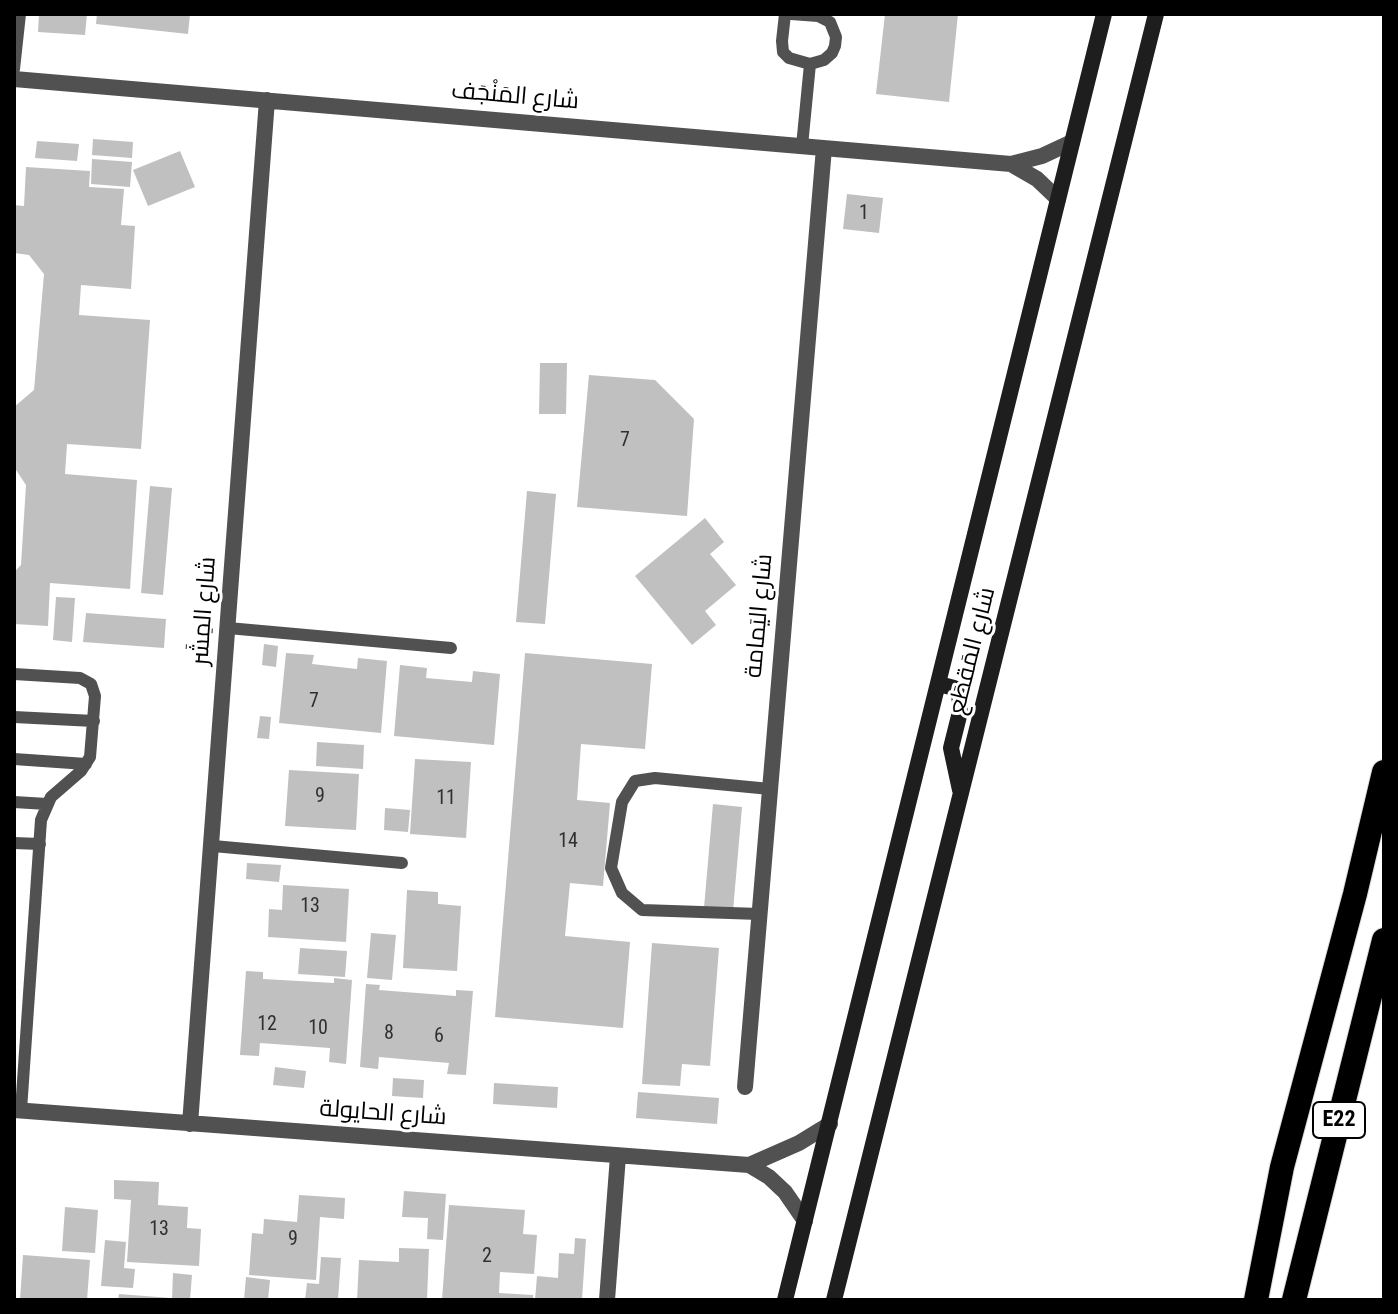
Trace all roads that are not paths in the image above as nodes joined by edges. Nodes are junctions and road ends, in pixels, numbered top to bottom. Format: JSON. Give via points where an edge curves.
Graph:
{"nodes":[{"id":1,"x":20,"y":14,"type":"edge"},
{"id":2,"x":788,"y":14,"type":"edge"},
{"id":3,"x":1104,"y":14,"type":"edge"},
{"id":4,"x":1156,"y":14,"type":"edge"},
{"id":5,"x":810,"y":64,"type":"junction"},
{"id":6,"x":14,"y":69,"type":"edge"},
{"id":7,"x":14,"y":79,"type":"edge"},
{"id":8,"x":267,"y":100,"type":"junction"},
{"id":9,"x":1072,"y":142,"type":"junction"},
{"id":10,"x":802,"y":146,"type":"junction"},
{"id":11,"x":824,"y":148,"type":"junction"},
{"id":12,"x":1011,"y":164,"type":"junction"},
{"id":13,"x":1058,"y":199,"type":"junction"},
{"id":14,"x":228,"y":628,"type":"junction"},
{"id":15,"x":451,"y":648,"type":"dead end"},
{"id":16,"x":14,"y":674,"type":"edge"},
{"id":17,"x":939,"y":684,"type":"junction"},
{"id":18,"x":14,"y":717,"type":"edge"},
{"id":19,"x":94,"y":721,"type":"junction"},
{"id":20,"x":14,"y":759,"type":"edge"},
{"id":21,"x":86,"y":764,"type":"junction"},
{"id":22,"x":1384,"y":772,"type":"edge"},
{"id":23,"x":770,"y":789,"type":"junction"},
{"id":24,"x":961,"y":795,"type":"junction"},
{"id":25,"x":14,"y":802,"type":"edge"},
{"id":26,"x":47,"y":804,"type":"junction"},
{"id":27,"x":14,"y":843,"type":"edge"},
{"id":28,"x":40,"y":844,"type":"junction"},
{"id":29,"x":213,"y":846,"type":"junction"},
{"id":30,"x":402,"y":863,"type":"dead end"},
{"id":31,"x":759,"y":914,"type":"junction"},
{"id":32,"x":1384,"y":940,"type":"edge"},
{"id":33,"x":745,"y":1087,"type":"dead end"},
{"id":34,"x":18,"y":1110,"type":"edge"},
{"id":35,"x":190,"y":1124,"type":"junction"},
{"id":36,"x":830,"y":1124,"type":"junction"},
{"id":37,"x":618,"y":1156,"type":"junction"},
{"id":38,"x":749,"y":1165,"type":"junction"},
{"id":39,"x":805,"y":1221,"type":"junction"},
{"id":40,"x":787,"y":1294,"type":"edge"},
{"id":41,"x":607,"y":1300,"type":"edge"},
{"id":42,"x":834,"y":1300,"type":"edge"},
{"id":43,"x":1256,"y":1300,"type":"edge"},
{"id":44,"x":1294,"y":1300,"type":"edge"}],
"edges":[{"from":1,"to":6,"type":"lane"},
{"from":2,"to":5,"type":"lane","via":[[783,52]]},
{"from":2,"to":5,"type":"lane","via":[[818,16],[834,29],[832,53]]},
{"from":3,"to":9,"type":"street","name":"شارع المَقطَع"},
{"from":4,"to":24,"type":"street","name":"شارع المَقطَع"},
{"from":5,"to":10,"type":"lane"},
{"from":7,"to":8,"type":"street","name":"شارع المَنْجَف"},
{"from":8,"to":10,"type":"street","name":"شارع المَنْجَف"},
{"from":8,"to":14,"type":"street","name":"شارع المِشَر"},
{"from":9,"to":12,"type":"street","name":"شارع المَنْجَف"},
{"from":9,"to":13,"type":"street","name":"شارع المَقطَع"},
{"from":10,"to":11,"type":"street","name":"شارع المَنْجَف"},
{"from":11,"to":12,"type":"street","name":"شارع المَنْجَف"},
{"from":11,"to":23,"type":"street","name":"شارع اليَمامة"},
{"from":12,"to":13,"type":"street","name":"شارع المَنْجَف"},
{"from":13,"to":17,"type":"street","name":"شارع المَقطَع"},
{"from":14,"to":15,"type":"lane"},
{"from":14,"to":29,"type":"street","name":"شارع المِشَر"},
{"from":16,"to":19,"type":"lane","via":[[87,680],[94,690]]},
{"from":17,"to":24,"type":"street","via":[[954,688],[959,696],[951,748]]},
{"from":17,"to":36,"type":"street","name":"شارع المَقطَع"},
{"from":18,"to":19,"type":"lane"},
{"from":19,"to":21,"type":"lane"},
{"from":20,"to":21,"type":"lane"},
{"from":21,"to":26,"type":"lane"},
{"from":22,"to":43,"type":"highway","via":[[1282,1167]]},
{"from":23,"to":31,"type":"street","name":"شارع اليَمامة"},
{"from":23,"to":31,"type":"lane","via":[[655,778],[635,781],[622,802],[611,868],[622,893],[642,910]]},
{"from":24,"to":42,"type":"street","name":"شارع المَقطَع"},
{"from":25,"to":26,"type":"lane"},
{"from":26,"to":28,"type":"lane"},
{"from":27,"to":28,"type":"lane"},
{"from":28,"to":34,"type":"lane"},
{"from":29,"to":30,"type":"lane"},
{"from":29,"to":35,"type":"street","name":"شارع المِشَر"},
{"from":31,"to":33,"type":"street","name":"شارع اليَمامة"},
{"from":32,"to":44,"type":"highway","number":"E22"},
{"from":34,"to":35,"type":"street","name":"شارع الحايولة"},
{"from":35,"to":37,"type":"street","name":"شارع الحايولة"},
{"from":36,"to":38,"type":"street","name":"شارع الحايولة"},
{"from":36,"to":39,"type":"street","name":"شارع المَقطَع"},
{"from":37,"to":38,"type":"street","name":"شارع الحايولة"},
{"from":37,"to":41,"type":"street"},
{"from":38,"to":39,"type":"street","via":[[785,1192]]},
{"from":39,"to":40,"type":"street","name":"شارع المَقطَع"}]}
